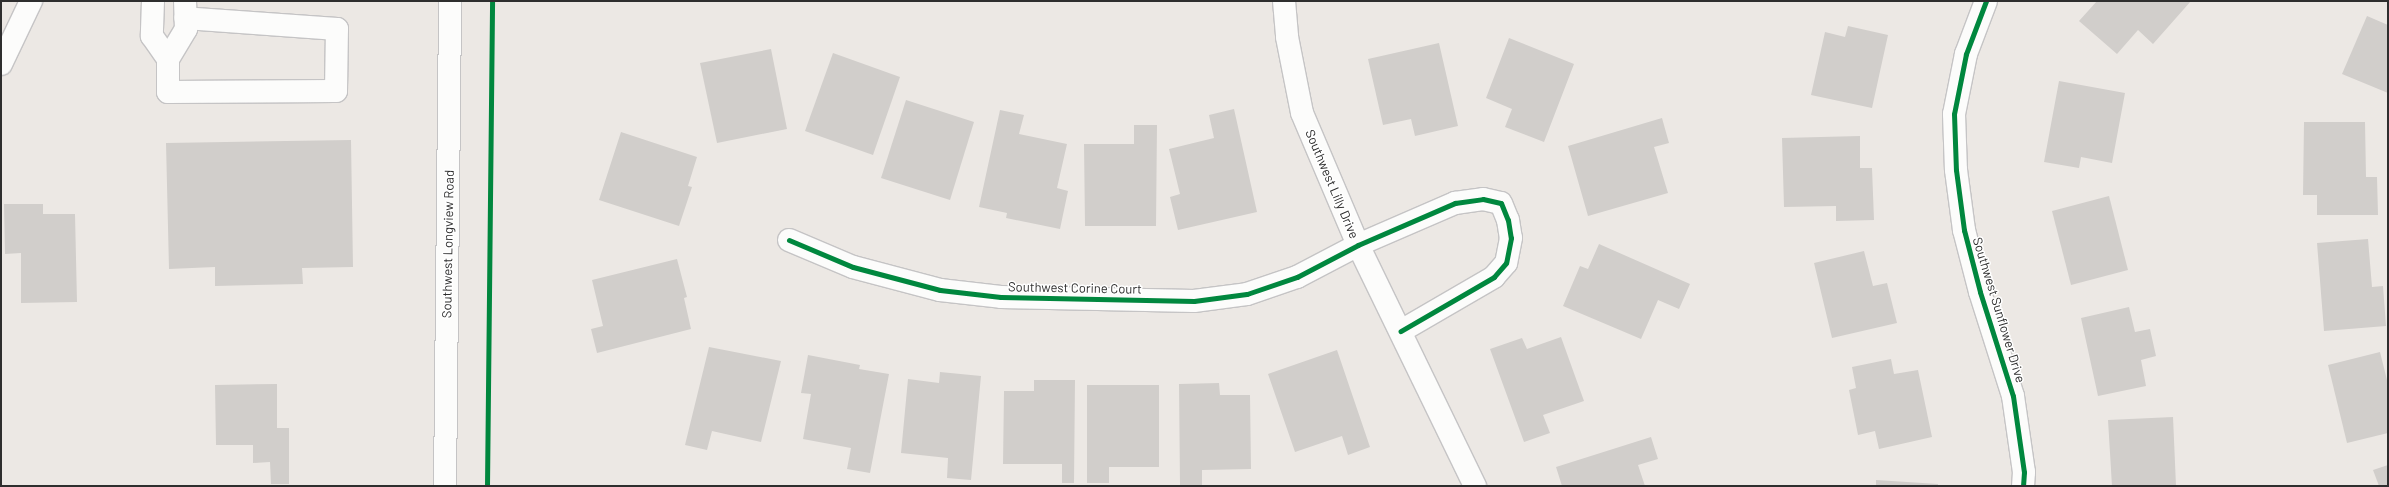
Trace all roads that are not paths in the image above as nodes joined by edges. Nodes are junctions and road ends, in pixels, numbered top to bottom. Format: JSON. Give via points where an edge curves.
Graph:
{"nodes":[{"id":1,"x":31,"y":1,"type":"edge"},
{"id":2,"x":153,"y":1,"type":"edge"},
{"id":3,"x":450,"y":1,"type":"edge"},
{"id":4,"x":1284,"y":1,"type":"edge"},
{"id":5,"x":1986,"y":1,"type":"edge"},
{"id":6,"x":185,"y":9,"type":"edge"},
{"id":7,"x":168,"y":59,"type":"junction"},
{"id":8,"x":1,"y":64,"type":"edge"},
{"id":9,"x":789,"y":240,"type":"dead end"},
{"id":10,"x":1358,"y":245,"type":"junction"},
{"id":11,"x":1400,"y":331,"type":"junction"},
{"id":12,"x":445,"y":486,"type":"edge"},
{"id":13,"x":1475,"y":486,"type":"edge"},
{"id":14,"x":2023,"y":486,"type":"edge"}],
"edges":[{"from":1,"to":8,"type":"street"},
{"from":2,"to":7,"type":"street","via":[[152,36]]},
{"from":3,"to":12,"type":"street","name":"Southwest Longview Road"},
{"from":4,"to":10,"type":"street","name":"Southwest Lilly Drive","via":[[1288,43],[1302,113]]},
{"from":5,"to":14,"type":"street","name":"Southwest Sunflower Drive","via":[[1966,54],[1954,114],[1956,170],[1964,230],[1980,292],[2013,396],[2024,472]]},
{"from":6,"to":7,"type":"street","via":[[186,29]]},
{"from":6,"to":7,"type":"street","via":[[337,29],[336,91],[168,92]]},
{"from":9,"to":10,"type":"street","name":"Southwest Corine Court","via":[[853,267],[940,290],[1001,297],[1194,302],[1247,294],[1297,277]]},
{"from":10,"to":11,"type":"street","name":"Southwest Lilly Drive"},
{"from":10,"to":11,"type":"street","name":"Southwest Corine Court","via":[[1455,203],[1483,198],[1500,203],[1508,220],[1511,238],[1506,263],[1494,277]]},
{"from":11,"to":13,"type":"street","name":"Southwest Lilly Drive"}]}
